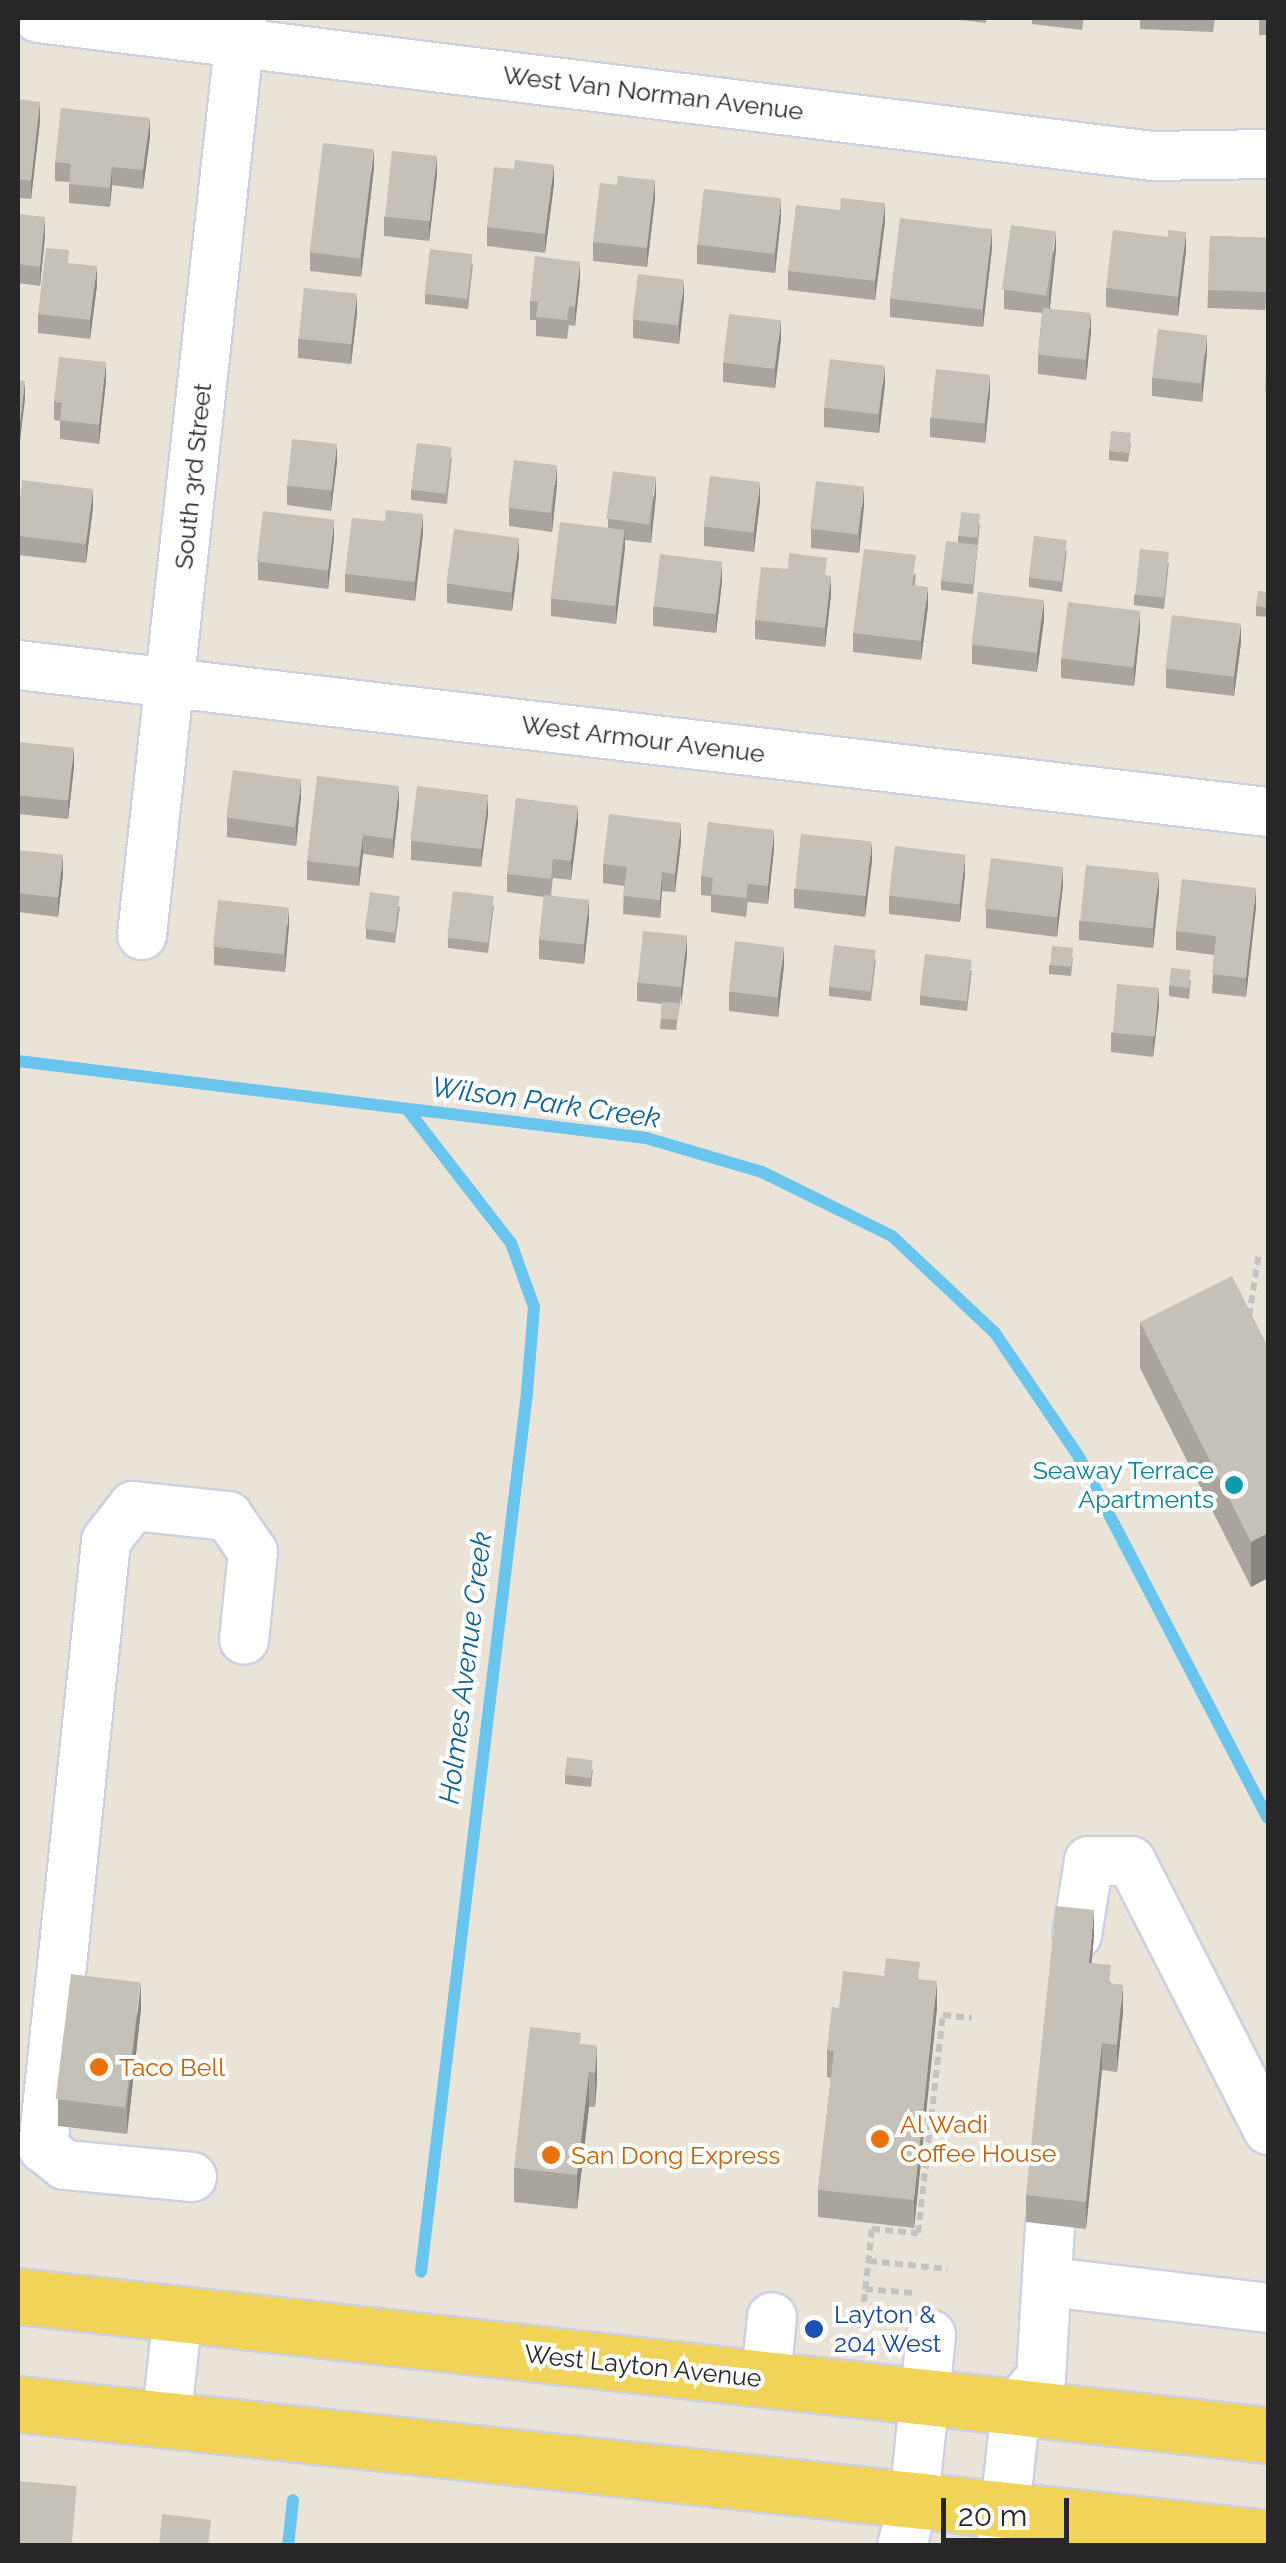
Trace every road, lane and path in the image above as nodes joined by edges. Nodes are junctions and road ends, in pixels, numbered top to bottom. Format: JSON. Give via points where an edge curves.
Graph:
{"nodes":[{"id":1,"x":38,"y":18,"type":"edge"},
{"id":2,"x":241,"y":29,"type":"edge"},
{"id":3,"x":1268,"y":154,"type":"edge"},
{"id":4,"x":18,"y":665,"type":"edge"},
{"id":5,"x":170,"y":683,"type":"junction"},
{"id":6,"x":1268,"y":812,"type":"edge"},
{"id":7,"x":142,"y":934,"type":"dead end"},
{"id":8,"x":1259,"y":1253,"type":"dead end"},
{"id":9,"x":1256,"y":1331,"type":"edge"},
{"id":10,"x":244,"y":1640,"type":"dead end"},
{"id":11,"x":1077,"y":1935,"type":"edge"},
{"id":12,"x":972,"y":2018,"type":"dead end"},
{"id":13,"x":1268,"y":2130,"type":"edge"},
{"id":14,"x":192,"y":2177,"type":"dead end"},
{"id":15,"x":1050,"y":2225,"type":"edge"},
{"id":16,"x":869,"y":2261,"type":"junction"},
{"id":17,"x":948,"y":2269,"type":"dead end"},
{"id":18,"x":1050,"y":2282,"type":"junction"},
{"id":19,"x":865,"y":2289,"type":"junction"},
{"id":20,"x":18,"y":2296,"type":"edge"},
{"id":21,"x":1268,"y":2308,"type":"edge"},
{"id":22,"x":178,"y":2314,"type":"junction"},
{"id":23,"x":928,"y":2315,"type":"joint"},
{"id":24,"x":772,"y":2317,"type":"dead end"},
{"id":25,"x":861,"y":2328,"type":"dead end"},
{"id":26,"x":766,"y":2379,"type":"junction"},
{"id":27,"x":925,"y":2397,"type":"junction"},
{"id":28,"x":18,"y":2404,"type":"edge"},
{"id":29,"x":1016,"y":2407,"type":"junction"},
{"id":30,"x":166,"y":2422,"type":"junction"},
{"id":31,"x":1268,"y":2436,"type":"edge"},
{"id":32,"x":908,"y":2523,"type":"edge"},
{"id":33,"x":1003,"y":2528,"type":"edge"},
{"id":34,"x":1268,"y":2538,"type":"edge"}],
"edges":[{"from":1,"to":2,"type":"street","name":"West Van Norman Avenue"},
{"from":2,"to":3,"type":"street","name":"West Van Norman Avenue","via":[[1152,156]]},
{"from":2,"to":5,"type":"street","name":"South 3rd Street"},
{"from":4,"to":5,"type":"street","name":"West Armour Avenue"},
{"from":5,"to":6,"type":"street","name":"West Armour Avenue"},
{"from":5,"to":7,"type":"street","name":"South 3rd Street"},
{"from":8,"to":9,"type":"path","via":[[1249,1318]]},
{"from":10,"to":14,"type":"street","via":[[253,1552],[228,1516],[133,1506],[106,1541],[43,2148],[65,2165]]},
{"from":11,"to":13,"type":"street","via":[[1089,1860],[1131,1862]]},
{"from":12,"to":16,"type":"path","via":[[943,2015],[918,2233],[872,2230]]},
{"from":15,"to":18,"type":"street"},
{"from":16,"to":17,"type":"path"},
{"from":16,"to":19,"type":"path"},
{"from":18,"to":21,"type":"street"},
{"from":18,"to":29,"type":"street","via":[[1041,2377]]},
{"from":19,"to":23,"type":"path"},
{"from":19,"to":25,"type":"path"},
{"from":20,"to":22,"type":"main road","name":"West Layton Avenue"},
{"from":22,"to":26,"type":"main road","name":"West Layton Avenue"},
{"from":22,"to":30,"type":"street"},
{"from":23,"to":27,"type":"street"},
{"from":24,"to":26,"type":"street"},
{"from":26,"to":27,"type":"main road","name":"West Layton Avenue"},
{"from":27,"to":29,"type":"main road","name":"West Layton Avenue"},
{"from":27,"to":32,"type":"street"},
{"from":28,"to":30,"type":"main road"},
{"from":29,"to":31,"type":"main road","name":"West Layton Avenue"},
{"from":29,"to":33,"type":"street"},
{"from":30,"to":32,"type":"main road"},
{"from":32,"to":33,"type":"main road"},
{"from":33,"to":34,"type":"main road"}]}
